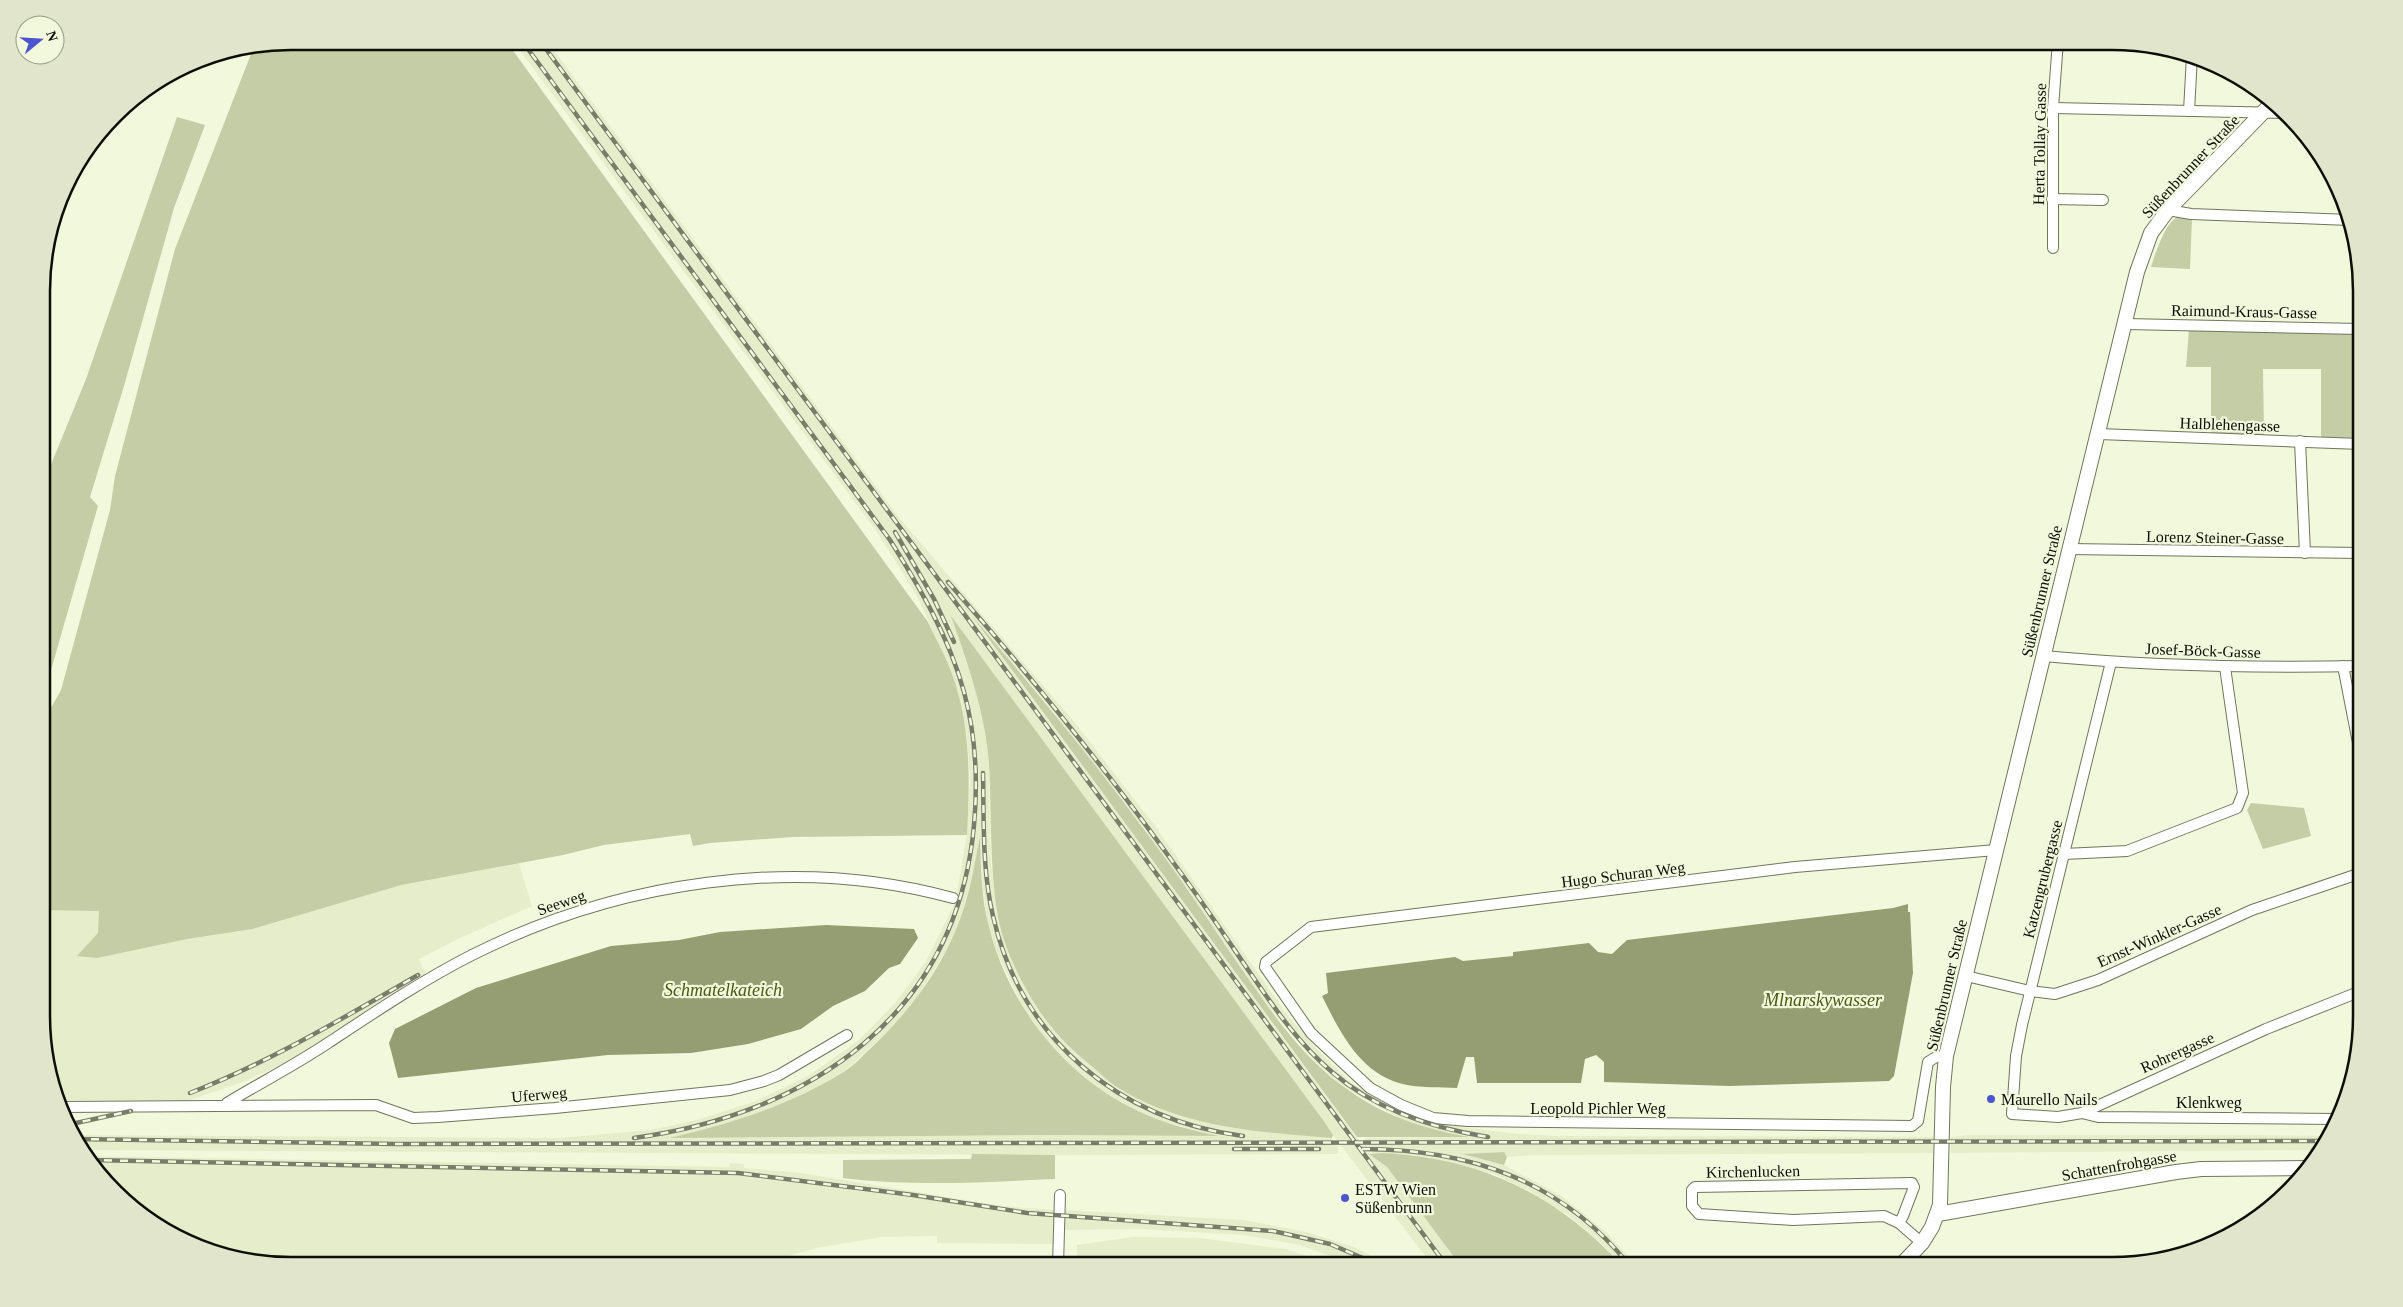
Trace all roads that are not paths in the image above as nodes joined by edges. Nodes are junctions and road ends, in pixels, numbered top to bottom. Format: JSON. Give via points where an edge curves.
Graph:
{"nodes":[{"id":1,"x":2057,"y":50,"type":"edge"},
{"id":2,"x":2192,"y":64,"type":"edge"},
{"id":3,"x":2268,"y":107,"type":"edge"},
{"id":4,"x":2053,"y":108,"type":"junction"},
{"id":5,"x":2189,"y":111,"type":"junction"},
{"id":6,"x":2263,"y":112,"type":"junction"},
{"id":7,"x":2273,"y":112,"type":"edge"},
{"id":8,"x":2052,"y":199,"type":"junction"},
{"id":9,"x":2103,"y":200,"type":"dead end"},
{"id":10,"x":2168,"y":210,"type":"junction"},
{"id":11,"x":2342,"y":220,"type":"edge"},
{"id":12,"x":2053,"y":248,"type":"dead end"},
{"id":13,"x":2126,"y":324,"type":"junction"},
{"id":14,"x":2353,"y":329,"type":"edge"},
{"id":15,"x":2098,"y":434,"type":"junction"},
{"id":16,"x":2300,"y":441,"type":"junction"},
{"id":17,"x":2353,"y":444,"type":"edge"},
{"id":18,"x":2068,"y":549,"type":"junction"},
{"id":19,"x":2353,"y":553,"type":"edge"},
{"id":20,"x":2305,"y":554,"type":"junction"},
{"id":21,"x":2044,"y":656,"type":"junction"},
{"id":22,"x":2111,"y":662,"type":"junction"},
{"id":23,"x":2343,"y":666,"type":"junction"},
{"id":24,"x":2353,"y":666,"type":"edge"},
{"id":25,"x":2225,"y":667,"type":"junction"},
{"id":26,"x":2353,"y":717,"type":"edge"},
{"id":27,"x":1996,"y":850,"type":"junction"},
{"id":28,"x":2064,"y":854,"type":"junction"},
{"id":29,"x":2353,"y":876,"type":"edge"},
{"id":30,"x":953,"y":898,"type":"dead end"},
{"id":31,"x":1266,"y":962,"type":"joint"},
{"id":32,"x":1966,"y":976,"type":"junction"},
{"id":33,"x":2030,"y":991,"type":"junction"},
{"id":34,"x":2353,"y":995,"type":"edge"},
{"id":35,"x":847,"y":1035,"type":"dead end"},
{"id":36,"x":1946,"y":1056,"type":"junction"},
{"id":37,"x":2012,"y":1104,"type":"joint"},
{"id":38,"x":223,"y":1106,"type":"junction"},
{"id":39,"x":68,"y":1107,"type":"edge"},
{"id":40,"x":2082,"y":1113,"type":"junction"},
{"id":41,"x":2330,"y":1119,"type":"edge"},
{"id":42,"x":2299,"y":1168,"type":"edge"},
{"id":43,"x":1060,"y":1196,"type":"dead end"},
{"id":44,"x":1938,"y":1214,"type":"junction"},
{"id":45,"x":1898,"y":1223,"type":"junction"},
{"id":46,"x":1922,"y":1243,"type":"junction"},
{"id":47,"x":1058,"y":1257,"type":"edge"},
{"id":48,"x":1909,"y":1257,"type":"edge"}],
"edges":[{"from":1,"to":4,"type":"street","name":"Herta Tollay Gasse"},
{"from":2,"to":5,"type":"street"},
{"from":3,"to":6,"type":"street","name":"Süßenbrunner Straße"},
{"from":4,"to":5,"type":"street"},
{"from":4,"to":8,"type":"street","name":"Herta Tollay Gasse"},
{"from":5,"to":6,"type":"street"},
{"from":6,"to":7,"type":"street"},
{"from":6,"to":10,"type":"street","name":"Süßenbrunner Straße"},
{"from":8,"to":9,"type":"street"},
{"from":8,"to":12,"type":"street","name":"Herta Tollay Gasse"},
{"from":10,"to":11,"type":"street","via":[[2191,214]]},
{"from":10,"to":13,"type":"street","name":"Süßenbrunner Straße","via":[[2151,233],[2137,272]]},
{"from":13,"to":14,"type":"street","name":"Raimund-Kraus-Gasse"},
{"from":13,"to":15,"type":"street","name":"Süßenbrunner Straße"},
{"from":15,"to":16,"type":"street","name":"Halblehengasse"},
{"from":15,"to":18,"type":"street","name":"Süßenbrunner Straße"},
{"from":16,"to":17,"type":"street","name":"Halblehengasse"},
{"from":16,"to":20,"type":"street"},
{"from":18,"to":20,"type":"street","name":"Lorenz Steiner-Gasse"},
{"from":18,"to":21,"type":"street","name":"Süßenbrunner Straße"},
{"from":19,"to":20,"type":"street","name":"Lorenz Steiner-Gasse"},
{"from":21,"to":22,"type":"street","name":"Josef-Böck-Gasse"},
{"from":21,"to":27,"type":"street","name":"Süßenbrunner Straße"},
{"from":22,"to":25,"type":"street","name":"Josef-Böck-Gasse"},
{"from":22,"to":28,"type":"street","name":"Katzengrubergasse"},
{"from":23,"to":24,"type":"street","name":"Josef-Böck-Gasse"},
{"from":23,"to":25,"type":"street","name":"Josef-Böck-Gasse"},
{"from":23,"to":26,"type":"street"},
{"from":25,"to":28,"type":"street","via":[[2244,793],[2237,808],[2127,851]]},
{"from":27,"to":31,"type":"street","name":"Hugo Schuran Weg","via":[[1794,867],[1311,927]]},
{"from":27,"to":32,"type":"street","name":"Süßenbrunner Straße"},
{"from":28,"to":33,"type":"street","name":"Katzengrubergasse"},
{"from":29,"to":33,"type":"street","name":"Ernst-Winkler-Gasse","via":[[2252,910],[2098,980],[2055,994]]},
{"from":30,"to":38,"type":"street","name":"Seeweg","via":[[873,882],[783,877],[710,882],[594,907],[539,925],[472,955],[395,998]]},
{"from":31,"to":36,"type":"street","name":"Leopold Pichler Weg","via":[[1265,967],[1311,1033],[1370,1088],[1433,1118],[1468,1122],[1912,1126],[1918,1121],[1928,1062]]},
{"from":32,"to":33,"type":"street","name":"Ernst-Winkler-Gasse"},
{"from":32,"to":36,"type":"street","name":"Süßenbrunner Straße"},
{"from":33,"to":37,"type":"street","name":"Katzengrubergasse","via":[[2016,1056]]},
{"from":34,"to":40,"type":"street","name":"Rohrergasse","via":[[2200,1058]]},
{"from":35,"to":38,"type":"street","name":"Uferweg","via":[[801,1064],[764,1081],[730,1090],[418,1118],[376,1105]]},
{"from":36,"to":44,"type":"street","name":"Süßenbrunner Straße","via":[[1943,1178]]},
{"from":37,"to":40,"type":"street","name":"Rohrergasse","via":[[2012,1114],[2058,1117]]},
{"from":38,"to":39,"type":"street","name":"Uferweg"},
{"from":40,"to":41,"type":"street","name":"Klenkweg","via":[[2098,1117]]},
{"from":42,"to":44,"type":"street","name":"Schattenfrohgasse","via":[[2176,1172]]},
{"from":43,"to":47,"type":"street"},
{"from":44,"to":46,"type":"street"},
{"from":45,"to":45,"type":"street","name":"Kirchenlucken","via":[[1914,1187],[1912,1183],[1695,1187],[1692,1190],[1692,1206],[1699,1214],[1793,1220],[1875,1215]]},
{"from":45,"to":46,"type":"street","name":"Kirchenlucken"},
{"from":46,"to":48,"type":"street"}]}
